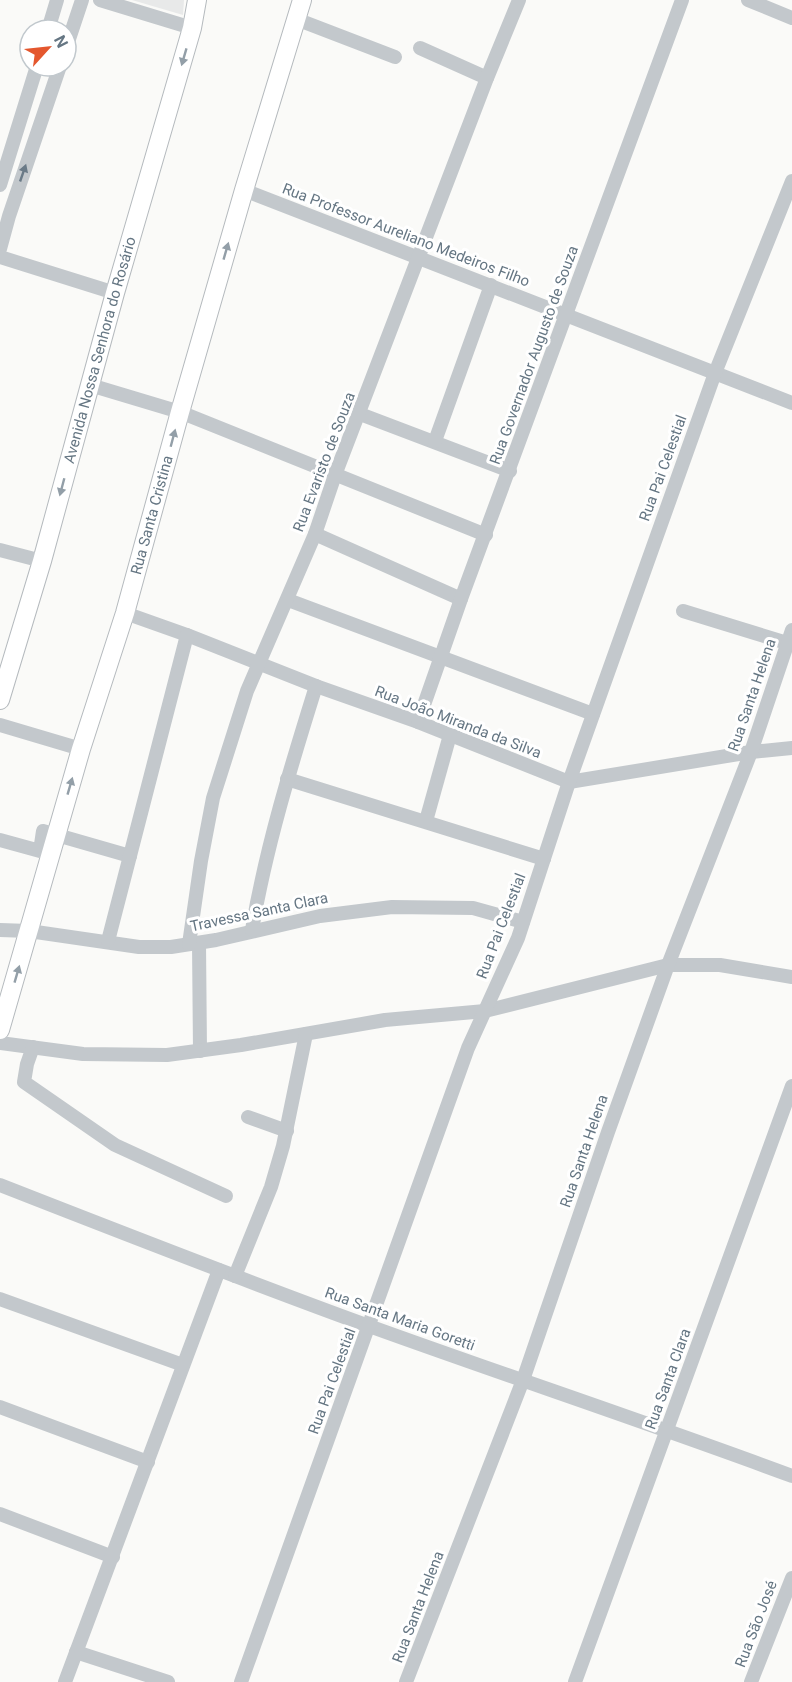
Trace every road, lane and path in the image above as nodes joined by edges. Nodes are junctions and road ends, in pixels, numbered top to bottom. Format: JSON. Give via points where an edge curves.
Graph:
{"nodes":[{"id":1,"x":57,"y":0,"type":"edge"},
{"id":2,"x":82,"y":0,"type":"edge"},
{"id":3,"x":100,"y":0,"type":"edge"},
{"id":4,"x":197,"y":0,"type":"edge"},
{"id":5,"x":302,"y":0,"type":"edge"},
{"id":6,"x":519,"y":0,"type":"edge"},
{"id":7,"x":682,"y":0,"type":"edge"},
{"id":8,"x":748,"y":0,"type":"edge"},
{"id":9,"x":52,"y":18,"type":"edge"},
{"id":10,"x":76,"y":18,"type":"edge"},
{"id":11,"x":792,"y":18,"type":"edge"},
{"id":12,"x":296,"y":19,"type":"junction"},
{"id":13,"x":192,"y":28,"type":"junction"},
{"id":14,"x":420,"y":48,"type":"dead end"},
{"id":15,"x":395,"y":57,"type":"dead end"},
{"id":16,"x":33,"y":78,"type":"edge"},
{"id":17,"x":56,"y":78,"type":"edge"},
{"id":18,"x":487,"y":78,"type":"junction"},
{"id":19,"x":792,"y":181,"type":"edge"},
{"id":20,"x":0,"y":187,"type":"edge"},
{"id":21,"x":244,"y":190,"type":"junction"},
{"id":22,"x":14,"y":200,"type":"junction"},
{"id":23,"x":4,"y":213,"type":"edge"},
{"id":24,"x":0,"y":249,"type":"edge"},
{"id":25,"x":0,"y":257,"type":"edge"},
{"id":26,"x":419,"y":258,"type":"junction"},
{"id":27,"x":491,"y":285,"type":"junction"},
{"id":28,"x":115,"y":293,"type":"junction"},
{"id":29,"x":566,"y":315,"type":"junction"},
{"id":30,"x":715,"y":374,"type":"junction"},
{"id":31,"x":90,"y":385,"type":"junction"},
{"id":32,"x":792,"y":403,"type":"edge"},
{"id":33,"x":180,"y":412,"type":"junction"},
{"id":34,"x":360,"y":414,"type":"junction"},
{"id":35,"x":435,"y":441,"type":"junction"},
{"id":36,"x":510,"y":471,"type":"junction"},
{"id":37,"x":335,"y":475,"type":"junction"},
{"id":38,"x":315,"y":534,"type":"junction"},
{"id":39,"x":486,"y":535,"type":"junction"},
{"id":40,"x":0,"y":549,"type":"edge"},
{"id":41,"x":42,"y":561,"type":"junction"},
{"id":42,"x":461,"y":598,"type":"junction"},
{"id":43,"x":288,"y":600,"type":"junction"},
{"id":44,"x":683,"y":611,"type":"dead end"},
{"id":45,"x":125,"y":613,"type":"junction"},
{"id":46,"x":188,"y":634,"type":"junction"},
{"id":47,"x":790,"y":637,"type":"edge"},
{"id":48,"x":442,"y":657,"type":"junction"},
{"id":49,"x":260,"y":665,"type":"junction"},
{"id":50,"x":316,"y":686,"type":"junction"},
{"id":51,"x":0,"y":700,"type":"edge"},
{"id":52,"x":593,"y":714,"type":"junction"},
{"id":53,"x":418,"y":722,"type":"junction"},
{"id":54,"x":0,"y":725,"type":"edge"},
{"id":55,"x":450,"y":735,"type":"junction"},
{"id":56,"x":792,"y":748,"type":"edge"},
{"id":57,"x":81,"y":749,"type":"junction"},
{"id":58,"x":751,"y":752,"type":"junction"},
{"id":59,"x":287,"y":778,"type":"junction"},
{"id":60,"x":569,"y":782,"type":"junction"},
{"id":61,"x":426,"y":821,"type":"junction"},
{"id":62,"x":57,"y":835,"type":"junction"},
{"id":63,"x":0,"y":840,"type":"edge"},
{"id":64,"x":130,"y":856,"type":"junction"},
{"id":65,"x":544,"y":860,"type":"junction"},
{"id":66,"x":523,"y":922,"type":"junction"},
{"id":67,"x":0,"y":930,"type":"edge"},
{"id":68,"x":252,"y":930,"type":"junction"},
{"id":69,"x":29,"y":931,"type":"junction"},
{"id":70,"x":108,"y":941,"type":"junction"},
{"id":71,"x":194,"y":943,"type":"junction"},
{"id":72,"x":668,"y":965,"type":"junction"},
{"id":73,"x":792,"y":977,"type":"edge"},
{"id":74,"x":485,"y":1011,"type":"junction"},
{"id":75,"x":0,"y":1030,"type":"edge"},
{"id":76,"x":306,"y":1034,"type":"junction"},
{"id":77,"x":0,"y":1043,"type":"edge"},
{"id":78,"x":33,"y":1047,"type":"junction"},
{"id":79,"x":200,"y":1051,"type":"junction"},
{"id":80,"x":792,"y":1086,"type":"edge"},
{"id":81,"x":248,"y":1117,"type":"dead end"},
{"id":82,"x":287,"y":1131,"type":"junction"},
{"id":83,"x":0,"y":1185,"type":"edge"},
{"id":84,"x":226,"y":1196,"type":"dead end"},
{"id":85,"x":219,"y":1270,"type":"junction"},
{"id":86,"x":235,"y":1276,"type":"junction"},
{"id":87,"x":0,"y":1299,"type":"edge"},
{"id":88,"x":370,"y":1326,"type":"junction"},
{"id":89,"x":183,"y":1365,"type":"junction"},
{"id":90,"x":523,"y":1380,"type":"junction"},
{"id":91,"x":0,"y":1407,"type":"edge"},
{"id":92,"x":667,"y":1430,"type":"junction"},
{"id":93,"x":148,"y":1462,"type":"junction"},
{"id":94,"x":792,"y":1476,"type":"edge"},
{"id":95,"x":0,"y":1514,"type":"edge"},
{"id":96,"x":113,"y":1557,"type":"junction"},
{"id":97,"x":792,"y":1578,"type":"edge"},
{"id":98,"x":76,"y":1652,"type":"junction"},
{"id":99,"x":65,"y":1682,"type":"edge"},
{"id":100,"x":168,"y":1682,"type":"edge"},
{"id":101,"x":241,"y":1682,"type":"edge"},
{"id":102,"x":406,"y":1682,"type":"edge"},
{"id":103,"x":575,"y":1682,"type":"edge"},
{"id":104,"x":752,"y":1682,"type":"edge"}],
"edges":[{"from":1,"to":9,"type":"street"},
{"from":2,"to":10,"type":"street"},
{"from":3,"to":13,"type":"street"},
{"from":4,"to":13,"type":"main road","name":"Avenida Nossa Senhora do Rosário"},
{"from":5,"to":12,"type":"main road","name":"Rua Santa Cristina"},
{"from":6,"to":18,"type":"street","name":"Rua Evaristo de Souza"},
{"from":7,"to":29,"type":"street","name":"Rua Governador Augusto de Souza"},
{"from":8,"to":11,"type":"street"},
{"from":12,"to":15,"type":"street"},
{"from":12,"to":21,"type":"main road","name":"Rua Santa Cristina"},
{"from":13,"to":28,"type":"main road","name":"Avenida Nossa Senhora do Rosário","one_way":true},
{"from":14,"to":18,"type":"street"},
{"from":16,"to":20,"type":"street"},
{"from":22,"to":17,"type":"street","one_way":true},
{"from":18,"to":26,"type":"street","name":"Rua Evaristo de Souza"},
{"from":19,"to":30,"type":"street","name":"Rua Pai Celestial"},
{"from":20,"to":22,"type":"street"},
{"from":21,"to":26,"type":"street","name":"Rua Professor Aureliano Medeiros Filho"},
{"from":33,"to":21,"type":"main road","name":"Rua Santa Cristina","one_way":true},
{"from":22,"to":23,"type":"street"},
{"from":23,"to":24,"type":"street"},
{"from":25,"to":28,"type":"street"},
{"from":26,"to":27,"type":"street","name":"Rua Professor Aureliano Medeiros Filho"},
{"from":26,"to":34,"type":"street","name":"Rua Evaristo de Souza"},
{"from":27,"to":29,"type":"street","name":"Rua Professor Aureliano Medeiros Filho"},
{"from":27,"to":35,"type":"street"},
{"from":28,"to":31,"type":"main road","name":"Avenida Nossa Senhora do Rosário"},
{"from":29,"to":30,"type":"street","name":"Rua Professor Aureliano Medeiros Filho"},
{"from":29,"to":36,"type":"street","name":"Rua Governador Augusto de Souza"},
{"from":30,"to":32,"type":"street","name":"Rua Professor Aureliano Medeiros Filho"},
{"from":30,"to":52,"type":"street","name":"Rua Pai Celestial"},
{"from":31,"to":33,"type":"street"},
{"from":31,"to":41,"type":"main road","name":"Avenida Nossa Senhora do Rosário","one_way":true},
{"from":33,"to":37,"type":"street"},
{"from":45,"to":33,"type":"main road","name":"Rua Santa Cristina","one_way":true},
{"from":34,"to":35,"type":"street"},
{"from":34,"to":37,"type":"street","name":"Rua Evaristo de Souza"},
{"from":35,"to":36,"type":"street"},
{"from":36,"to":39,"type":"street","name":"Rua Governador Augusto de Souza"},
{"from":37,"to":38,"type":"street","name":"Rua Evaristo de Souza"},
{"from":37,"to":39,"type":"street"},
{"from":38,"to":42,"type":"street"},
{"from":38,"to":43,"type":"street","name":"Rua Evaristo de Souza"},
{"from":39,"to":42,"type":"street","name":"Rua Governador Augusto de Souza"},
{"from":40,"to":41,"type":"street"},
{"from":41,"to":51,"type":"main road","name":"Avenida Nossa Senhora do Rosário"},
{"from":42,"to":48,"type":"street","name":"Rua Governador Augusto de Souza"},
{"from":43,"to":48,"type":"street"},
{"from":43,"to":49,"type":"street","name":"Rua Evaristo de Souza"},
{"from":44,"to":47,"type":"street"},
{"from":45,"to":46,"type":"street","name":"Rua João Miranda da Silva"},
{"from":45,"to":57,"type":"main road","name":"Rua Santa Cristina"},
{"from":46,"to":49,"type":"street","name":"Rua João Miranda da Silva"},
{"from":46,"to":64,"type":"street"},
{"from":47,"to":58,"type":"street","name":"Rua Santa Helena"},
{"from":48,"to":52,"type":"street"},
{"from":48,"to":53,"type":"street","name":"Rua Governador Augusto de Souza"},
{"from":49,"to":50,"type":"street","name":"Rua João Miranda da Silva"},
{"from":49,"to":71,"type":"street","name":"Rua Evaristo de Souza","via":[[247,691],[213,798],[201,861]]},
{"from":50,"to":53,"type":"street","name":"Rua João Miranda da Silva"},
{"from":50,"to":59,"type":"street"},
{"from":52,"to":60,"type":"street","name":"Rua Pai Celestial"},
{"from":53,"to":55,"type":"street","name":"Rua João Miranda da Silva"},
{"from":54,"to":57,"type":"street"},
{"from":55,"to":60,"type":"street","name":"Rua João Miranda da Silva"},
{"from":55,"to":61,"type":"street"},
{"from":56,"to":58,"type":"street"},
{"from":62,"to":57,"type":"main road","name":"Rua Santa Cristina","one_way":true},
{"from":58,"to":60,"type":"street"},
{"from":58,"to":72,"type":"street","name":"Rua Santa Helena"},
{"from":59,"to":61,"type":"street"},
{"from":59,"to":68,"type":"street"},
{"from":60,"to":65,"type":"street","name":"Rua Pai Celestial"},
{"from":61,"to":65,"type":"street"},
{"from":62,"to":63,"type":"street","via":[[43,831],[40,851]]},
{"from":62,"to":64,"type":"street"},
{"from":62,"to":69,"type":"main road","name":"Rua Santa Cristina"},
{"from":64,"to":70,"type":"street"},
{"from":65,"to":66,"type":"street","name":"Rua Pai Celestial"},
{"from":66,"to":68,"type":"street","name":"Travessa Santa Clara","via":[[473,908],[392,907],[329,914]]},
{"from":66,"to":74,"type":"street","name":"Rua Pai Celestial"},
{"from":67,"to":69,"type":"street","name":"Travessa Santa Clara"},
{"from":68,"to":71,"type":"street","name":"Travessa Santa Clara"},
{"from":69,"to":70,"type":"street","name":"Travessa Santa Clara"},
{"from":75,"to":69,"type":"main road","name":"Rua Santa Cristina","one_way":true},
{"from":70,"to":71,"type":"street","name":"Travessa Santa Clara","via":[[171,948]]},
{"from":71,"to":79,"type":"street","name":"Rua Evaristo de Souza"},
{"from":72,"to":73,"type":"street","via":[[720,964]]},
{"from":72,"to":74,"type":"street"},
{"from":72,"to":90,"type":"street","name":"Rua Santa Helena"},
{"from":74,"to":76,"type":"street","via":[[385,1020]]},
{"from":74,"to":88,"type":"street","name":"Rua Pai Celestial","via":[[468,1048]]},
{"from":76,"to":79,"type":"street"},
{"from":76,"to":82,"type":"street"},
{"from":77,"to":78,"type":"street"},
{"from":78,"to":79,"type":"street","via":[[115,1055]]},
{"from":78,"to":84,"type":"street","via":[[24,1082],[115,1145]]},
{"from":80,"to":92,"type":"street","name":"Rua Santa Clara"},
{"from":81,"to":82,"type":"street"},
{"from":82,"to":86,"type":"street","via":[[270,1188]]},
{"from":83,"to":85,"type":"street","name":"Rua Santa Maria Goretti"},
{"from":85,"to":86,"type":"street","name":"Rua Santa Maria Goretti"},
{"from":85,"to":89,"type":"street"},
{"from":86,"to":88,"type":"street","name":"Rua Santa Maria Goretti"},
{"from":87,"to":89,"type":"street"},
{"from":88,"to":90,"type":"street","name":"Rua Santa Maria Goretti"},
{"from":88,"to":101,"type":"street","name":"Rua Pai Celestial"},
{"from":89,"to":93,"type":"street"},
{"from":90,"to":92,"type":"street","name":"Rua Santa Maria Goretti"},
{"from":90,"to":102,"type":"street","name":"Rua Santa Helena"},
{"from":91,"to":93,"type":"street"},
{"from":92,"to":94,"type":"street","name":"Rua Santa Maria Goretti"},
{"from":92,"to":103,"type":"street","name":"Rua Santa Clara"},
{"from":93,"to":96,"type":"street"},
{"from":95,"to":96,"type":"street"},
{"from":96,"to":98,"type":"street"},
{"from":97,"to":104,"type":"street","name":"Rua São José"},
{"from":98,"to":99,"type":"street"},
{"from":98,"to":100,"type":"street"}]}
